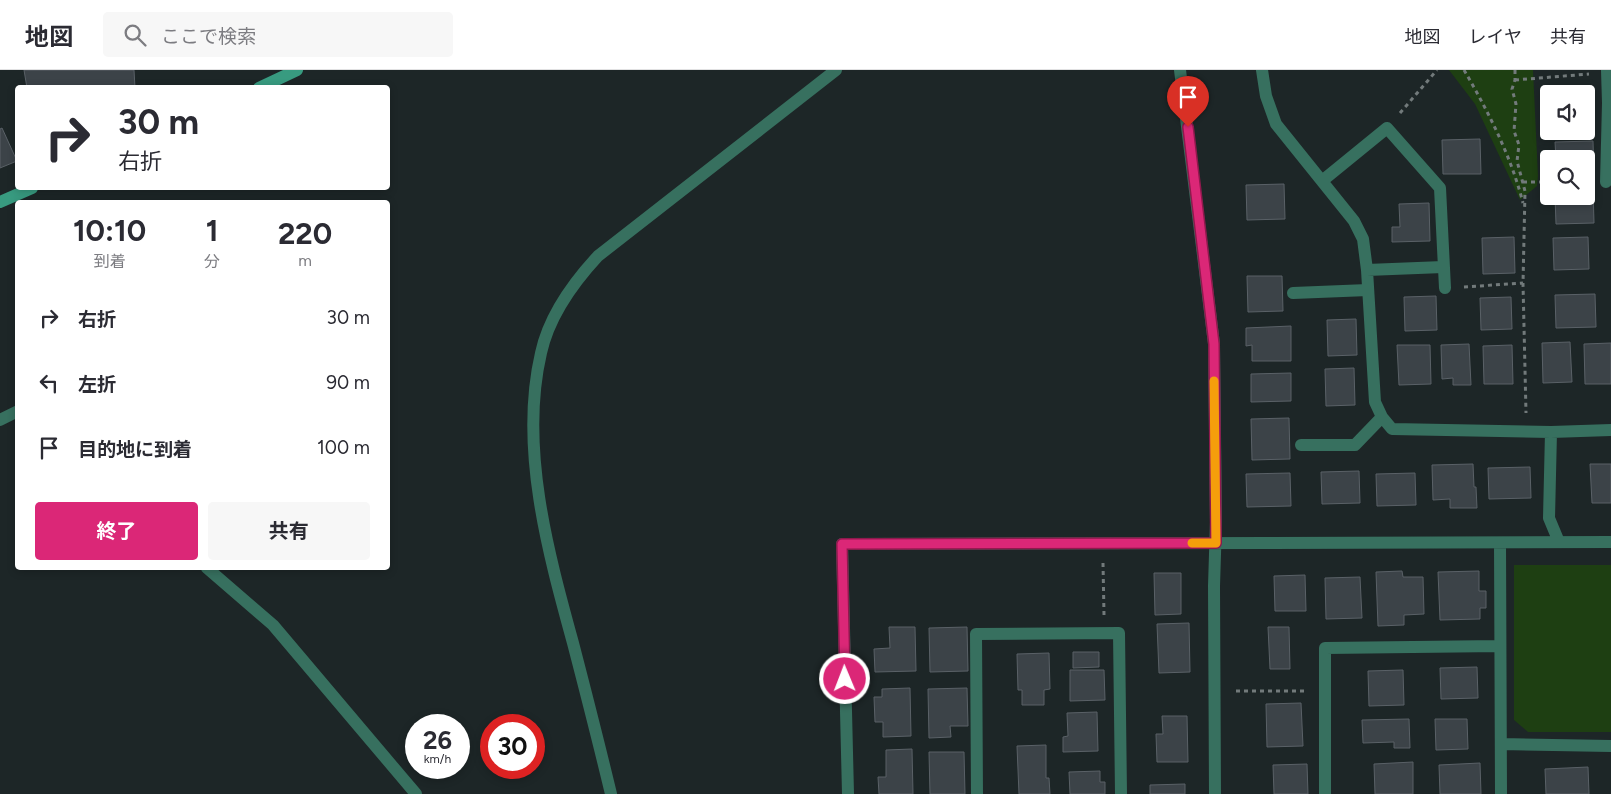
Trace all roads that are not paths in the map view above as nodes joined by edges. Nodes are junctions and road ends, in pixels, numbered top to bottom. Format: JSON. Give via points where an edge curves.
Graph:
{"nodes":[{"id":1,"x":297,"y":70,"type":"edge"},
{"id":2,"x":836,"y":70,"type":"edge"},
{"id":3,"x":1180,"y":70,"type":"edge"},
{"id":4,"x":1262,"y":70,"type":"edge"},
{"id":5,"x":1607,"y":71,"type":"edge"},
{"id":6,"x":265,"y":85,"type":"edge"},
{"id":7,"x":1609,"y":103,"type":"edge"},
{"id":8,"x":1322,"y":181,"type":"junction"},
{"id":9,"x":1606,"y":182,"type":"dead end"},
{"id":10,"x":27,"y":190,"type":"edge"},
{"id":11,"x":0,"y":202,"type":"edge"},
{"id":12,"x":1443,"y":267,"type":"junction"},
{"id":13,"x":1367,"y":270,"type":"junction"},
{"id":14,"x":1445,"y":288,"type":"road end"},
{"id":15,"x":1368,"y":290,"type":"junction"},
{"id":16,"x":1293,"y":293,"type":"dead end"},
{"id":17,"x":15,"y":412,"type":"edge"},
{"id":18,"x":1382,"y":417,"type":"junction"},
{"id":19,"x":0,"y":420,"type":"edge"},
{"id":20,"x":1611,"y":430,"type":"edge"},
{"id":21,"x":1551,"y":432,"type":"junction"},
{"id":22,"x":1301,"y":445,"type":"dead end"},
{"id":23,"x":1559,"y":542,"type":"junction"},
{"id":24,"x":1611,"y":542,"type":"edge"},
{"id":25,"x":1216,"y":543,"type":"junction"},
{"id":26,"x":1500,"y":543,"type":"junction"},
{"id":27,"x":209,"y":570,"type":"edge"},
{"id":28,"x":1500,"y":646,"type":"junction"},
{"id":29,"x":1501,"y":744,"type":"junction"},
{"id":30,"x":1611,"y":746,"type":"edge"},
{"id":31,"x":416,"y":794,"type":"edge"},
{"id":32,"x":611,"y":794,"type":"edge"},
{"id":33,"x":848,"y":794,"type":"edge"},
{"id":34,"x":977,"y":794,"type":"edge"},
{"id":35,"x":1121,"y":794,"type":"edge"},
{"id":36,"x":1215,"y":794,"type":"edge"},
{"id":37,"x":1326,"y":794,"type":"edge"},
{"id":38,"x":1501,"y":794,"type":"edge"}],
"edges":[{"from":1,"to":6,"type":"main road"},
{"from":2,"to":32,"type":"street","via":[[598,256],[580,276],[551,322],[541,352],[533,400],[533,454],[555,577]]},
{"from":3,"to":25,"type":"street","via":[[1214,344]]},
{"from":4,"to":8,"type":"street","via":[[1266,96],[1276,124]]},
{"from":5,"to":7,"type":"street"},
{"from":7,"to":9,"type":"street"},
{"from":8,"to":12,"type":"street","via":[[1387,128],[1440,188]]},
{"from":8,"to":13,"type":"street","via":[[1354,221],[1364,240]]},
{"from":10,"to":11,"type":"main road"},
{"from":12,"to":13,"type":"street"},
{"from":12,"to":14,"type":"street"},
{"from":13,"to":15,"type":"street"},
{"from":15,"to":16,"type":"street"},
{"from":15,"to":18,"type":"street","via":[[1376,402]]},
{"from":17,"to":19,"type":"street"},
{"from":18,"to":21,"type":"street","via":[[1392,429]]},
{"from":18,"to":22,"type":"street","via":[[1355,446]]},
{"from":20,"to":21,"type":"street"},
{"from":21,"to":23,"type":"street","via":[[1549,518]]},
{"from":23,"to":24,"type":"street"},
{"from":23,"to":26,"type":"street"},
{"from":25,"to":26,"type":"street"},
{"from":25,"to":33,"type":"street","via":[[842,544]]},
{"from":25,"to":36,"type":"street"},
{"from":26,"to":28,"type":"street"},
{"from":27,"to":31,"type":"street","via":[[273,626]]},
{"from":28,"to":29,"type":"street"},
{"from":28,"to":37,"type":"street","via":[[1326,648]]},
{"from":29,"to":30,"type":"street"},
{"from":29,"to":38,"type":"street"},
{"from":34,"to":35,"type":"street","via":[[976,634],[1104,633],[1119,633]]}]}
